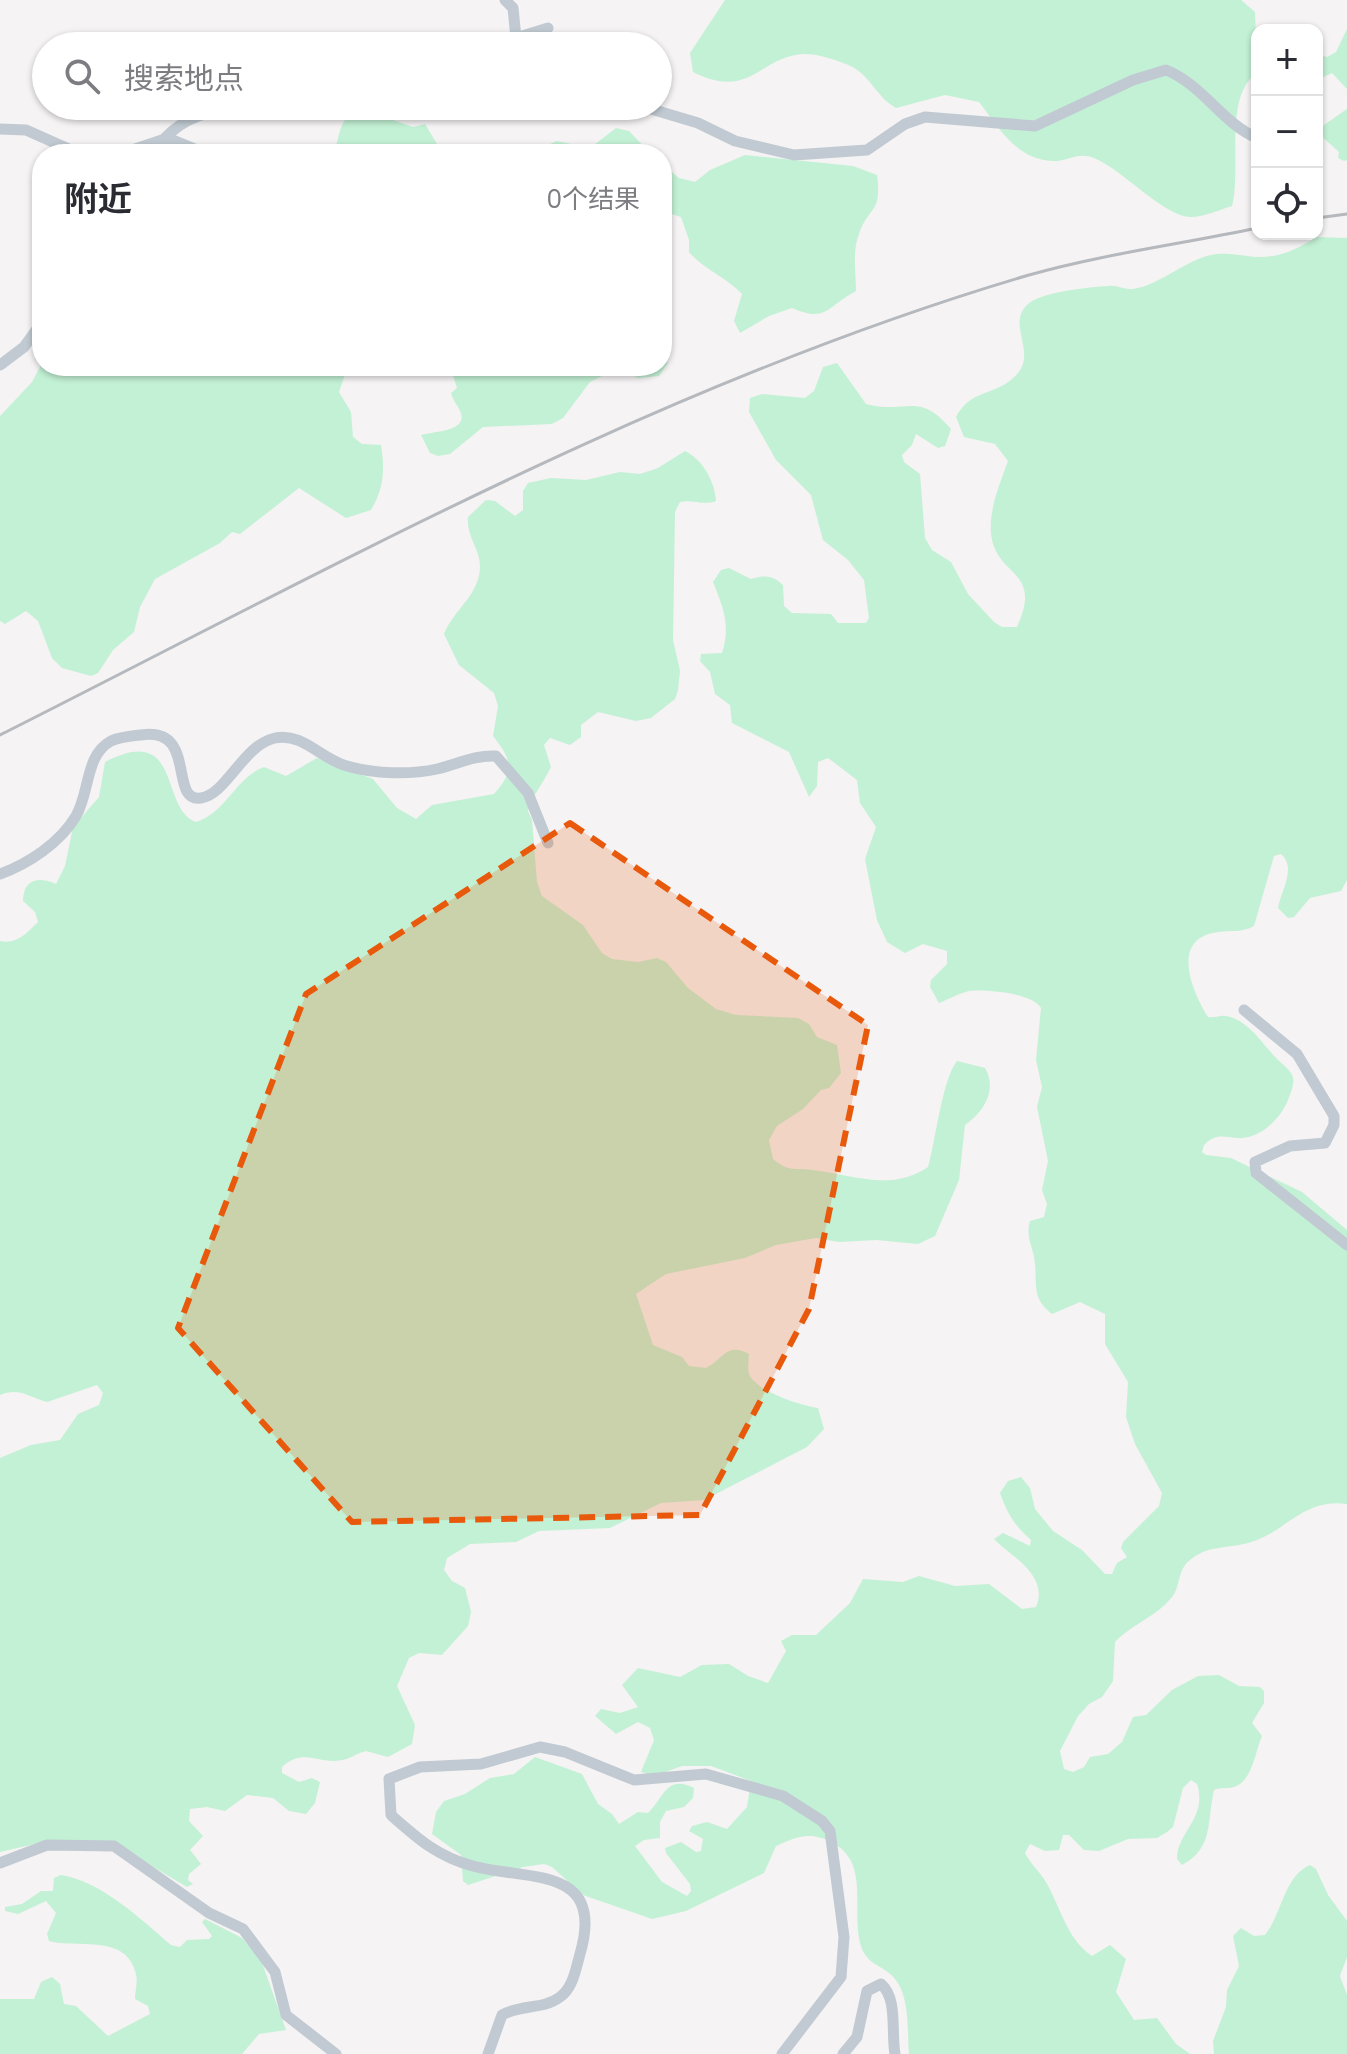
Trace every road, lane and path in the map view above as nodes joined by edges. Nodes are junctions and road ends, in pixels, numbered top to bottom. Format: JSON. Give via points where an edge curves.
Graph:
{"nodes":[{"id":1,"x":505,"y":0,"type":"edge"},
{"id":2,"x":548,"y":28,"type":"dead end"},
{"id":3,"x":515,"y":32,"type":"edge"},
{"id":4,"x":535,"y":32,"type":"edge"},
{"id":5,"x":672,"y":115,"type":"edge"},
{"id":6,"x":187,"y":120,"type":"edge"},
{"id":7,"x":0,"y":129,"type":"edge"},
{"id":8,"x":1251,"y":136,"type":"edge"},
{"id":9,"x":165,"y":138,"type":"junction"},
{"id":10,"x":58,"y":144,"type":"edge"},
{"id":11,"x":148,"y":144,"type":"edge"},
{"id":12,"x":181,"y":144,"type":"edge"},
{"id":13,"x":32,"y":336,"type":"edge"},
{"id":14,"x":0,"y":365,"type":"edge"},
{"id":15,"x":548,"y":843,"type":"dead end"},
{"id":16,"x":0,"y":874,"type":"edge"},
{"id":17,"x":1244,"y":1010,"type":"dead end"},
{"id":18,"x":1347,"y":1245,"type":"edge"},
{"id":19,"x":0,"y":1863,"type":"edge"},
{"id":20,"x":336,"y":2054,"type":"edge"},
{"id":21,"x":488,"y":2054,"type":"edge"},
{"id":22,"x":782,"y":2054,"type":"edge"},
{"id":23,"x":843,"y":2054,"type":"edge"},
{"id":24,"x":895,"y":2054,"type":"edge"}],
"edges":[{"from":1,"to":3,"type":"street","via":[[513,8]]},
{"from":2,"to":4,"type":"street"},
{"from":5,"to":8,"type":"street","via":[[735,141],[794,155],[867,150],[925,117],[1035,126],[1166,70]]},
{"from":6,"to":9,"type":"street"},
{"from":7,"to":10,"type":"street","via":[[26,130]]},
{"from":9,"to":11,"type":"street"},
{"from":9,"to":12,"type":"street"},
{"from":13,"to":14,"type":"street"},
{"from":15,"to":16,"type":"street","via":[[528,793],[496,756],[479,755],[422,771],[382,771],[347,766],[298,740],[273,738],[245,756],[204,798],[186,791],[176,749],[157,732],[114,740],[101,748],[75,817],[26,863]]},
{"from":17,"to":18,"type":"street","via":[[1297,1054],[1334,1116],[1325,1143],[1290,1146],[1255,1162],[1256,1173]]},
{"from":19,"to":20,"type":"street","via":[[47,1845],[114,1846],[209,1913],[243,1929],[275,1972],[286,2015]]},
{"from":21,"to":22,"type":"street","via":[[502,2015],[551,2004],[565,1994],[587,1930],[583,1909],[572,1890],[555,1879],[473,1866],[431,1851],[391,1815],[389,1779],[420,1767],[481,1764],[540,1747],[634,1780],[706,1774],[736,1782],[783,1796],[830,1831],[844,1937],[841,1977]]},
{"from":23,"to":24,"type":"street","via":[[857,2037],[867,1991],[881,1984],[891,2003]]}]}
